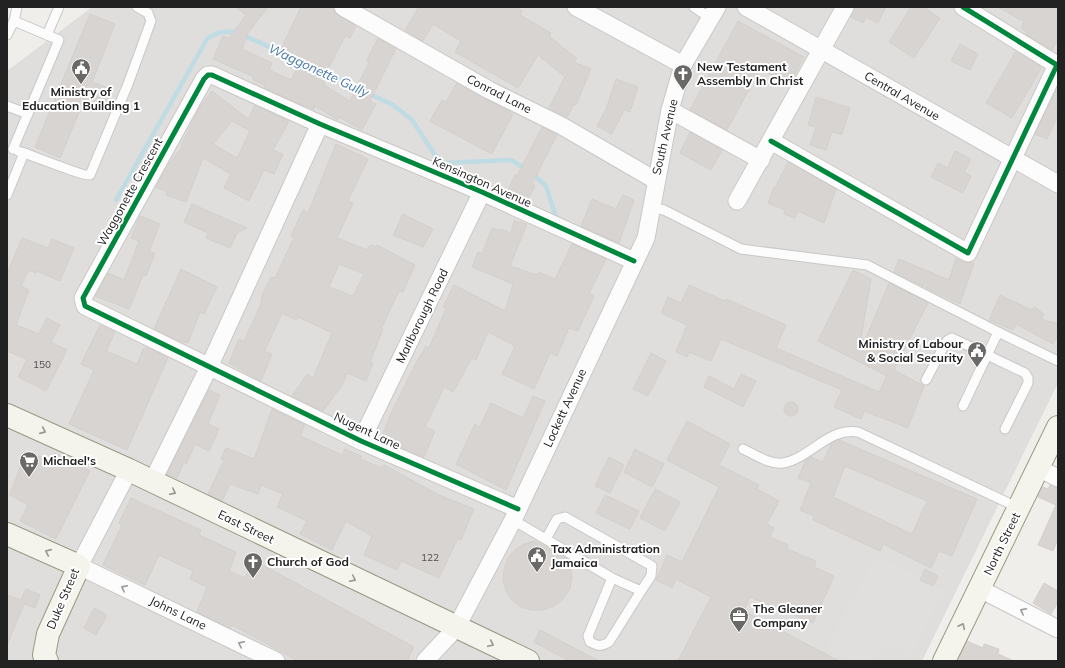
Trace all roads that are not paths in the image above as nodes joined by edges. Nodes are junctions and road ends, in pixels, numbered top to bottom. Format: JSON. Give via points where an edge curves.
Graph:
{"nodes":[{"id":1,"x":18,"y":7,"type":"edge"},
{"id":2,"x":59,"y":7,"type":"edge"},
{"id":3,"x":137,"y":7,"type":"edge"},
{"id":4,"x":343,"y":7,"type":"edge"},
{"id":5,"x":576,"y":7,"type":"edge"},
{"id":6,"x":694,"y":7,"type":"edge"},
{"id":7,"x":746,"y":7,"type":"edge"},
{"id":8,"x":846,"y":7,"type":"edge"},
{"id":9,"x":963,"y":7,"type":"edge"},
{"id":10,"x":713,"y":13,"type":"edge"},
{"id":11,"x":14,"y":22,"type":"junction"},
{"id":12,"x":7,"y":35,"type":"edge"},
{"id":13,"x":47,"y":35,"type":"junction"},
{"id":14,"x":821,"y":49,"type":"junction"},
{"id":15,"x":683,"y":66,"type":"junction"},
{"id":16,"x":7,"y":106,"type":"edge"},
{"id":17,"x":670,"y":110,"type":"junction"},
{"id":18,"x":28,"y":114,"type":"junction"},
{"id":19,"x":320,"y":124,"type":"junction"},
{"id":20,"x":771,"y":141,"type":"junction"},
{"id":21,"x":10,"y":148,"type":"edge"},
{"id":22,"x":24,"y":153,"type":"junction"},
{"id":23,"x":1012,"y":158,"type":"junction"},
{"id":24,"x":760,"y":160,"type":"junction"},
{"id":25,"x":656,"y":180,"type":"junction"},
{"id":26,"x":1058,"y":184,"type":"edge"},
{"id":27,"x":482,"y":192,"type":"junction"},
{"id":28,"x":7,"y":195,"type":"edge"},
{"id":29,"x":737,"y":201,"type":"dead end"},
{"id":30,"x":651,"y":207,"type":"junction"},
{"id":31,"x":634,"y":261,"type":"junction"},
{"id":32,"x":998,"y":332,"type":"junction"},
{"id":33,"x":986,"y":355,"type":"junction"},
{"id":34,"x":1058,"y":361,"type":"edge"},
{"id":35,"x":209,"y":367,"type":"junction"},
{"id":36,"x":926,"y":380,"type":"dead end"},
{"id":37,"x":963,"y":406,"type":"dead end"},
{"id":38,"x":7,"y":415,"type":"edge"},
{"id":39,"x":1058,"y":427,"type":"edge"},
{"id":40,"x":1005,"y":429,"type":"dead end"},
{"id":41,"x":361,"y":441,"type":"junction"},
{"id":42,"x":743,"y":448,"type":"dead end"},
{"id":43,"x":1038,"y":468,"type":"junction"},
{"id":44,"x":129,"y":470,"type":"junction"},
{"id":45,"x":1058,"y":478,"type":"edge"},
{"id":46,"x":152,"y":482,"type":"junction"},
{"id":47,"x":1019,"y":508,"type":"junction"},
{"id":48,"x":515,"y":514,"type":"junction"},
{"id":49,"x":7,"y":534,"type":"edge"},
{"id":50,"x":546,"y":539,"type":"junction"},
{"id":51,"x":79,"y":566,"type":"junction"},
{"id":52,"x":612,"y":578,"type":"junction"},
{"id":53,"x":980,"y":589,"type":"junction"},
{"id":54,"x":641,"y":591,"type":"junction"},
{"id":55,"x":456,"y":628,"type":"junction"},
{"id":56,"x":1058,"y":629,"type":"edge"},
{"id":57,"x":47,"y":661,"type":"edge"},
{"id":58,"x":276,"y":661,"type":"edge"},
{"id":59,"x":425,"y":661,"type":"edge"},
{"id":60,"x":528,"y":661,"type":"edge"},
{"id":61,"x":944,"y":661,"type":"edge"}],
"edges":[{"from":1,"to":11,"type":"lane"},
{"from":2,"to":13,"type":"lane"},
{"from":3,"to":22,"type":"lane","via":[[148,13],[151,21],[90,175],[83,175]]},
{"from":4,"to":25,"type":"street","name":"Conrad Lane","via":[[488,90],[562,126]]},
{"from":5,"to":15,"type":"street"},
{"from":6,"to":10,"type":"lane"},
{"from":7,"to":14,"type":"street","name":"Central Avenue"},
{"from":8,"to":14,"type":"street"},
{"from":9,"to":23,"type":"street","via":[[1057,65]]},
{"from":10,"to":15,"type":"street","name":"South Avenue"},
{"from":11,"to":12,"type":"lane"},
{"from":11,"to":13,"type":"lane"},
{"from":13,"to":18,"type":"lane","via":[[59,40]]},
{"from":14,"to":20,"type":"street"},
{"from":14,"to":23,"type":"street","name":"Central Avenue"},
{"from":15,"to":17,"type":"street","name":"South Avenue"},
{"from":16,"to":18,"type":"lane"},
{"from":17,"to":24,"type":"street"},
{"from":17,"to":25,"type":"street","name":"South Avenue"},
{"from":18,"to":21,"type":"lane"},
{"from":19,"to":27,"type":"street","name":"Kensington Avenue"},
{"from":19,"to":35,"type":"street"},
{"from":19,"to":35,"type":"street","name":"Waggonette Crescent","via":[[208,75],[204,78],[83,298],[85,306]]},
{"from":20,"to":23,"type":"street","via":[[968,254]]},
{"from":20,"to":24,"type":"street"},
{"from":21,"to":22,"type":"lane"},
{"from":22,"to":28,"type":"lane"},
{"from":23,"to":26,"type":"street","name":"Central Avenue"},
{"from":24,"to":29,"type":"street"},
{"from":25,"to":30,"type":"street","name":"Lockett Avenue"},
{"from":27,"to":31,"type":"street","name":"Kensington Avenue"},
{"from":27,"to":41,"type":"street","name":"Marlborough Road"},
{"from":30,"to":31,"type":"street","name":"Lockett Avenue","via":[[646,238]]},
{"from":30,"to":32,"type":"lane","via":[[664,210],[741,250],[868,265]]},
{"from":31,"to":48,"type":"street","name":"Lockett Avenue"},
{"from":32,"to":33,"type":"lane"},
{"from":32,"to":34,"type":"lane"},
{"from":33,"to":36,"type":"lane","via":[[952,338],[948,340]]},
{"from":33,"to":37,"type":"lane"},
{"from":33,"to":40,"type":"lane","via":[[1025,373],[1028,378],[1028,383]]},
{"from":35,"to":41,"type":"street","name":"Nugent Lane"},
{"from":35,"to":46,"type":"street"},
{"from":38,"to":44,"type":"main road","name":"East Street","one_way":true},
{"from":39,"to":43,"type":"main road","name":"North Street"},
{"from":41,"to":48,"type":"street","name":"Nugent Lane"},
{"from":42,"to":47,"type":"lane","via":[[772,462],[783,463],[835,434],[848,430],[858,432]]},
{"from":43,"to":45,"type":"street"},
{"from":43,"to":47,"type":"main road","name":"North Street"},
{"from":44,"to":46,"type":"main road","name":"East Street"},
{"from":44,"to":51,"type":"street"},
{"from":46,"to":55,"type":"main road","name":"East Street","one_way":true},
{"from":47,"to":53,"type":"main road","name":"North Street"},
{"from":48,"to":50,"type":"lane"},
{"from":48,"to":55,"type":"street","name":"Lockett Avenue"},
{"from":51,"to":49,"type":"main road","name":"Duke Street","one_way":true},
{"from":50,"to":52,"type":"lane"},
{"from":50,"to":54,"type":"lane","via":[[557,519],[565,517],[652,566],[651,576]]},
{"from":51,"to":57,"type":"main road","name":"Duke Street","via":[[48,634],[44,655]]},
{"from":58,"to":51,"type":"street","name":"Johns Lane","one_way":true},
{"from":52,"to":54,"type":"lane"},
{"from":52,"to":54,"type":"lane","via":[[588,636],[590,642],[598,646],[609,642]]},
{"from":56,"to":53,"type":"street","one_way":true},
{"from":61,"to":53,"type":"main road","name":"North Street","one_way":true},
{"from":55,"to":59,"type":"street","name":"Lockett Avenue"},
{"from":55,"to":60,"type":"main road","name":"East Street","one_way":true}]}
